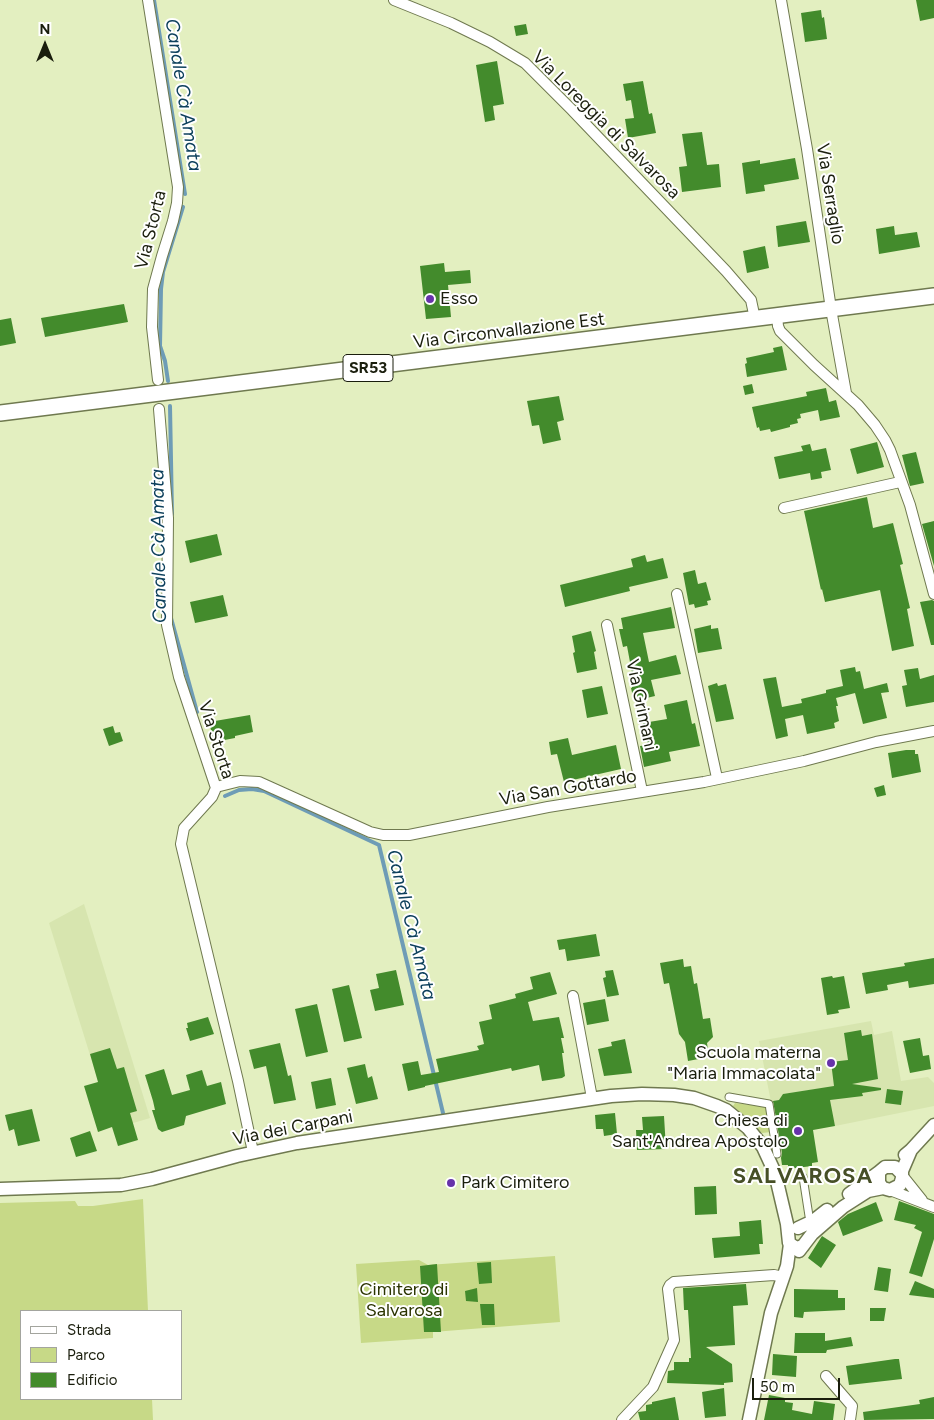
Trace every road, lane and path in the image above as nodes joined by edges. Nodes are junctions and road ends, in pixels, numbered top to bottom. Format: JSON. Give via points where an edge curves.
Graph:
{"nodes":[{"id":1,"x":148,"y":0,"type":"edge"},
{"id":2,"x":394,"y":0,"type":"edge"},
{"id":3,"x":780,"y":0,"type":"edge"},
{"id":4,"x":934,"y":296,"type":"edge"},
{"id":5,"x":831,"y":309,"type":"junction"},
{"id":6,"x":777,"y":316,"type":"junction"},
{"id":7,"x":755,"y":319,"type":"junction"},
{"id":8,"x":158,"y":380,"type":"dead end"},
{"id":9,"x":846,"y":393,"type":"junction"},
{"id":10,"x":159,"y":409,"type":"dead end"},
{"id":11,"x":0,"y":413,"type":"edge"},
{"id":12,"x":900,"y":482,"type":"junction"},
{"id":13,"x":784,"y":508,"type":"dead end"},
{"id":14,"x":677,"y":594,"type":"dead end"},
{"id":15,"x":934,"y":594,"type":"edge"},
{"id":16,"x":607,"y":625,"type":"dead end"},
{"id":17,"x":934,"y":731,"type":"edge"},
{"id":18,"x":717,"y":778,"type":"junction"},
{"id":19,"x":216,"y":786,"type":"junction"},
{"id":20,"x":642,"y":791,"type":"junction"},
{"id":21,"x":572,"y":996,"type":"dead end"},
{"id":22,"x":729,"y":1096,"type":"dead end"},
{"id":23,"x":592,"y":1098,"type":"junction"},
{"id":24,"x":934,"y":1124,"type":"edge"},
{"id":25,"x":912,"y":1150,"type":"junction"},
{"id":26,"x":253,"y":1152,"type":"junction"},
{"id":27,"x":778,"y":1154,"type":"dead end"},
{"id":28,"x":884,"y":1169,"type":"junction"},
{"id":29,"x":902,"y":1174,"type":"junction"},
{"id":30,"x":803,"y":1177,"type":"dead end"},
{"id":31,"x":0,"y":1189,"type":"edge"},
{"id":32,"x":887,"y":1189,"type":"junction"},
{"id":33,"x":929,"y":1204,"type":"edge"},
{"id":34,"x":809,"y":1216,"type":"dead end"},
{"id":35,"x":793,"y":1234,"type":"junction"},
{"id":36,"x":805,"y":1242,"type":"junction"},
{"id":37,"x":785,"y":1272,"type":"junction"},
{"id":38,"x":826,"y":1376,"type":"dead end"},
{"id":39,"x":622,"y":1420,"type":"edge"},
{"id":40,"x":749,"y":1420,"type":"edge"},
{"id":41,"x":850,"y":1420,"type":"edge"}],
"edges":[{"from":1,"to":8,"type":"street","name":"Via Storta","via":[[178,187],[173,221],[153,289],[153,338]]},
{"from":2,"to":7,"type":"street","name":"Via Loreggia di Salvarosa","via":[[451,23],[525,63],[738,285],[752,302]]},
{"from":3,"to":5,"type":"street","name":"Via Serraglio","via":[[809,158]]},
{"from":4,"to":5,"type":"main road","name":"Via Circonvallazione Est","number":"SR53"},
{"from":5,"to":6,"type":"main road","name":"Via Circonvallazione Est","number":"SR53"},
{"from":5,"to":9,"type":"street","name":"Via Serraglio"},
{"from":6,"to":7,"type":"main road","name":"Via Circonvallazione Est","number":"SR53"},
{"from":6,"to":9,"type":"street","via":[[782,334]]},
{"from":7,"to":11,"type":"main road","name":"Via Circonvallazione Est","number":"SR53"},
{"from":9,"to":12,"type":"street","via":[[885,440]]},
{"from":10,"to":19,"type":"street","name":"Via Storta","via":[[168,510],[167,625],[179,677]]},
{"from":12,"to":13,"type":"street"},
{"from":12,"to":15,"type":"street","via":[[910,505]]},
{"from":14,"to":18,"type":"street"},
{"from":16,"to":20,"type":"street","name":"Via Grimani"},
{"from":17,"to":18,"type":"street","name":"Via San Gottardo"},
{"from":18,"to":20,"type":"street","name":"Via San Gottardo"},
{"from":19,"to":20,"type":"street","name":"Via San Gottardo","via":[[240,780],[259,782],[364,830],[395,836]]},
{"from":19,"to":26,"type":"street","name":"Via Storta","via":[[212,797],[184,828],[181,844]]},
{"from":21,"to":23,"type":"street"},
{"from":22,"to":27,"type":"street","via":[[769,1104]]},
{"from":23,"to":26,"type":"street","name":"Via dei Carpani"},
{"from":23,"to":35,"type":"street","name":"Via dei Carpani","via":[[674,1095],[706,1101],[726,1110],[748,1128],[763,1147],[775,1173]]},
{"from":24,"to":25,"type":"street"},
{"from":25,"to":28,"type":"street"},
{"from":25,"to":29,"type":"street"},
{"from":26,"to":31,"type":"street","name":"Via dei Carpani","via":[[128,1184]]},
{"from":28,"to":29,"type":"street","via":[[895,1167]]},
{"from":28,"to":32,"type":"street","via":[[878,1179]]},
{"from":28,"to":35,"type":"street"},
{"from":29,"to":32,"type":"street","via":[[900,1185]]},
{"from":29,"to":33,"type":"street"},
{"from":30,"to":34,"type":"street"},
{"from":32,"to":33,"type":"street"},
{"from":32,"to":36,"type":"street","via":[[872,1189],[850,1201]]},
{"from":35,"to":36,"type":"street","via":[[805,1231]]},
{"from":35,"to":36,"type":"street","via":[[796,1248]]},
{"from":35,"to":37,"type":"street"},
{"from":36,"to":37,"type":"street"},
{"from":37,"to":39,"type":"street","via":[[674,1282],[670,1285],[674,1340],[653,1387]]},
{"from":37,"to":40,"type":"street","via":[[771,1313]]},
{"from":38,"to":41,"type":"street","via":[[852,1406]]}]}
